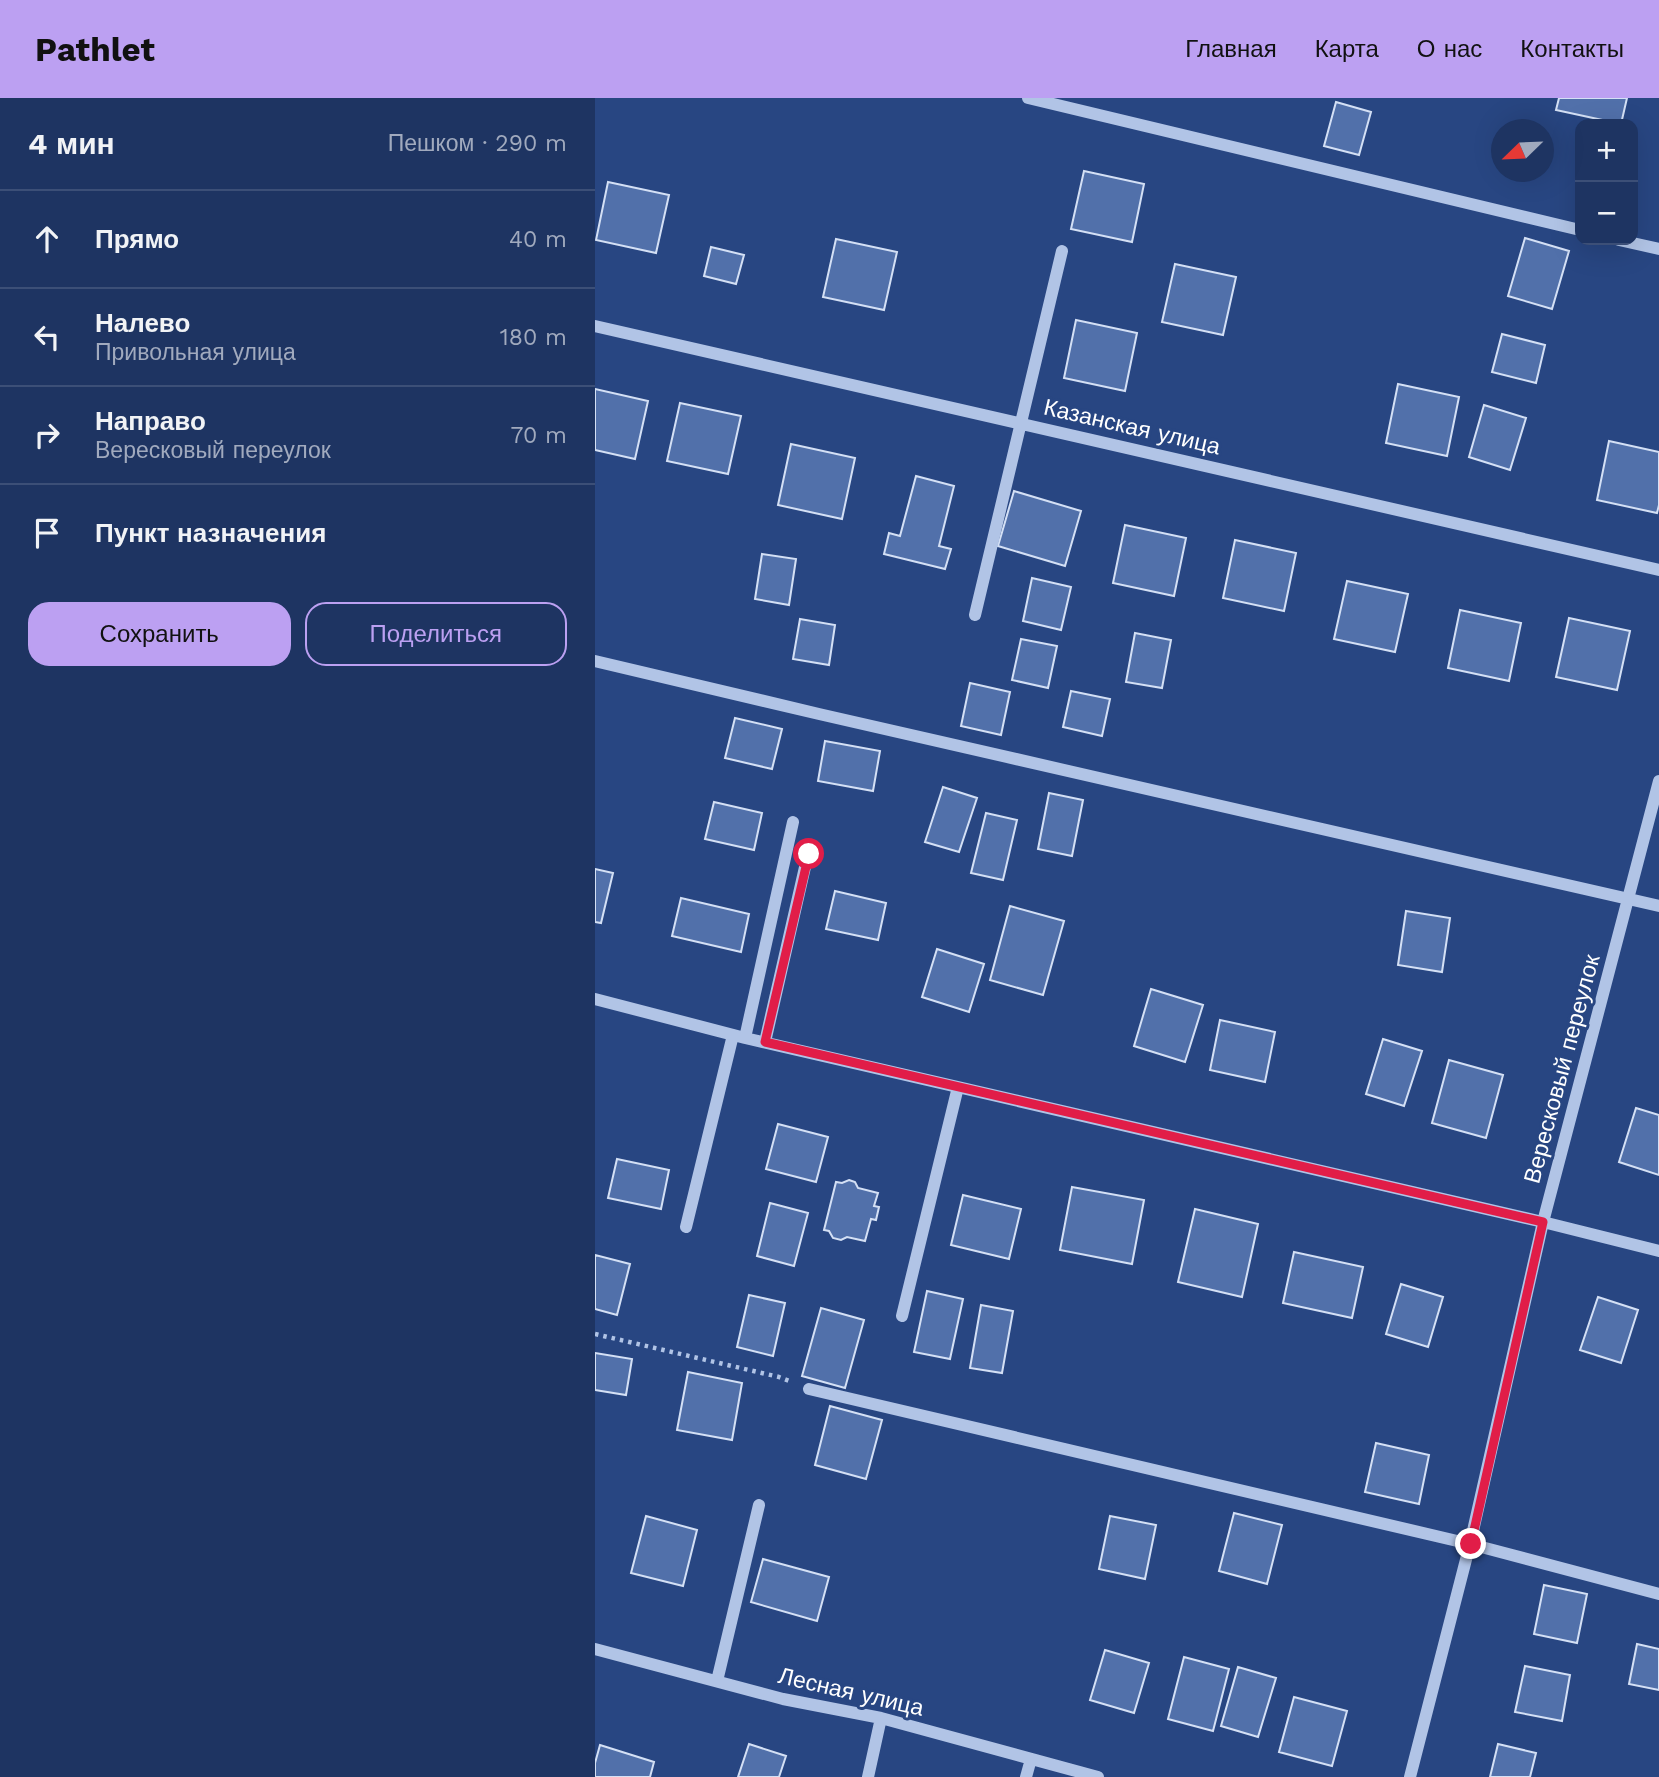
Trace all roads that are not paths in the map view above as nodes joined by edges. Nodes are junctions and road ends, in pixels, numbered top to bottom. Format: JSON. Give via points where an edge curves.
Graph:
{"nodes":[{"id":1,"x":1028,"y":98,"type":"edge"},
{"id":2,"x":1575,"y":229,"type":"edge"},
{"id":3,"x":1638,"y":244,"type":"edge"},
{"id":4,"x":1659,"y":249,"type":"edge"},
{"id":5,"x":1062,"y":251,"type":"dead end"},
{"id":6,"x":595,"y":326,"type":"edge"},
{"id":7,"x":1021,"y":424,"type":"junction"},
{"id":8,"x":1659,"y":570,"type":"edge"},
{"id":9,"x":975,"y":615,"type":"dead end"},
{"id":10,"x":595,"y":661,"type":"edge"},
{"id":11,"x":1659,"y":781,"type":"edge"},
{"id":12,"x":793,"y":822,"type":"dead end"},
{"id":13,"x":809,"y":854,"type":"dead end"},
{"id":14,"x":1628,"y":899,"type":"junction"},
{"id":15,"x":1659,"y":906,"type":"edge"},
{"id":16,"x":595,"y":999,"type":"edge"},
{"id":17,"x":739,"y":1036,"type":"junction"},
{"id":18,"x":765,"y":1042,"type":"junction"},
{"id":19,"x":958,"y":1087,"type":"junction"},
{"id":20,"x":1543,"y":1222,"type":"junction"},
{"id":21,"x":686,"y":1227,"type":"dead end"},
{"id":22,"x":1659,"y":1251,"type":"edge"},
{"id":23,"x":902,"y":1317,"type":"dead end"},
{"id":24,"x":809,"y":1389,"type":"road end"},
{"id":25,"x":759,"y":1505,"type":"dead end"},
{"id":26,"x":1471,"y":1544,"type":"junction"},
{"id":27,"x":1659,"y":1594,"type":"edge"},
{"id":28,"x":595,"y":1649,"type":"edge"},
{"id":29,"x":717,"y":1681,"type":"junction"},
{"id":30,"x":881,"y":1718,"type":"junction"},
{"id":31,"x":1031,"y":1759,"type":"junction"},
{"id":32,"x":868,"y":1777,"type":"edge"},
{"id":33,"x":1026,"y":1777,"type":"edge"},
{"id":34,"x":1098,"y":1777,"type":"edge"},
{"id":35,"x":1410,"y":1777,"type":"edge"}],
"edges":[{"from":1,"to":2,"type":"street"},
{"from":3,"to":4,"type":"street"},
{"from":5,"to":7,"type":"street"},
{"from":6,"to":7,"type":"street","name":"Казанская улица"},
{"from":7,"to":8,"type":"street","name":"Казанская улица"},
{"from":7,"to":9,"type":"street"},
{"from":10,"to":14,"type":"street"},
{"from":11,"to":14,"type":"street","name":"Вересковый переулок"},
{"from":12,"to":17,"type":"street"},
{"from":13,"to":18,"type":"street"},
{"from":14,"to":15,"type":"street"},
{"from":14,"to":20,"type":"street","name":"Вересковый переулок"},
{"from":16,"to":17,"type":"street"},
{"from":17,"to":18,"type":"street"},
{"from":17,"to":21,"type":"street"},
{"from":18,"to":19,"type":"street"},
{"from":19,"to":20,"type":"street"},
{"from":19,"to":23,"type":"street"},
{"from":20,"to":22,"type":"street"},
{"from":20,"to":26,"type":"street","name":"Вересковый переулок"},
{"from":24,"to":26,"type":"street"},
{"from":25,"to":29,"type":"street"},
{"from":26,"to":27,"type":"street"},
{"from":26,"to":35,"type":"street","name":"Вересковый переулок"},
{"from":28,"to":29,"type":"street","name":"Лесная улица"},
{"from":29,"to":30,"type":"street","name":"Лесная улица"},
{"from":30,"to":31,"type":"street","name":"Лесная улица"},
{"from":30,"to":32,"type":"street"},
{"from":31,"to":33,"type":"street"},
{"from":31,"to":34,"type":"street","name":"Лесная улица"}]}
